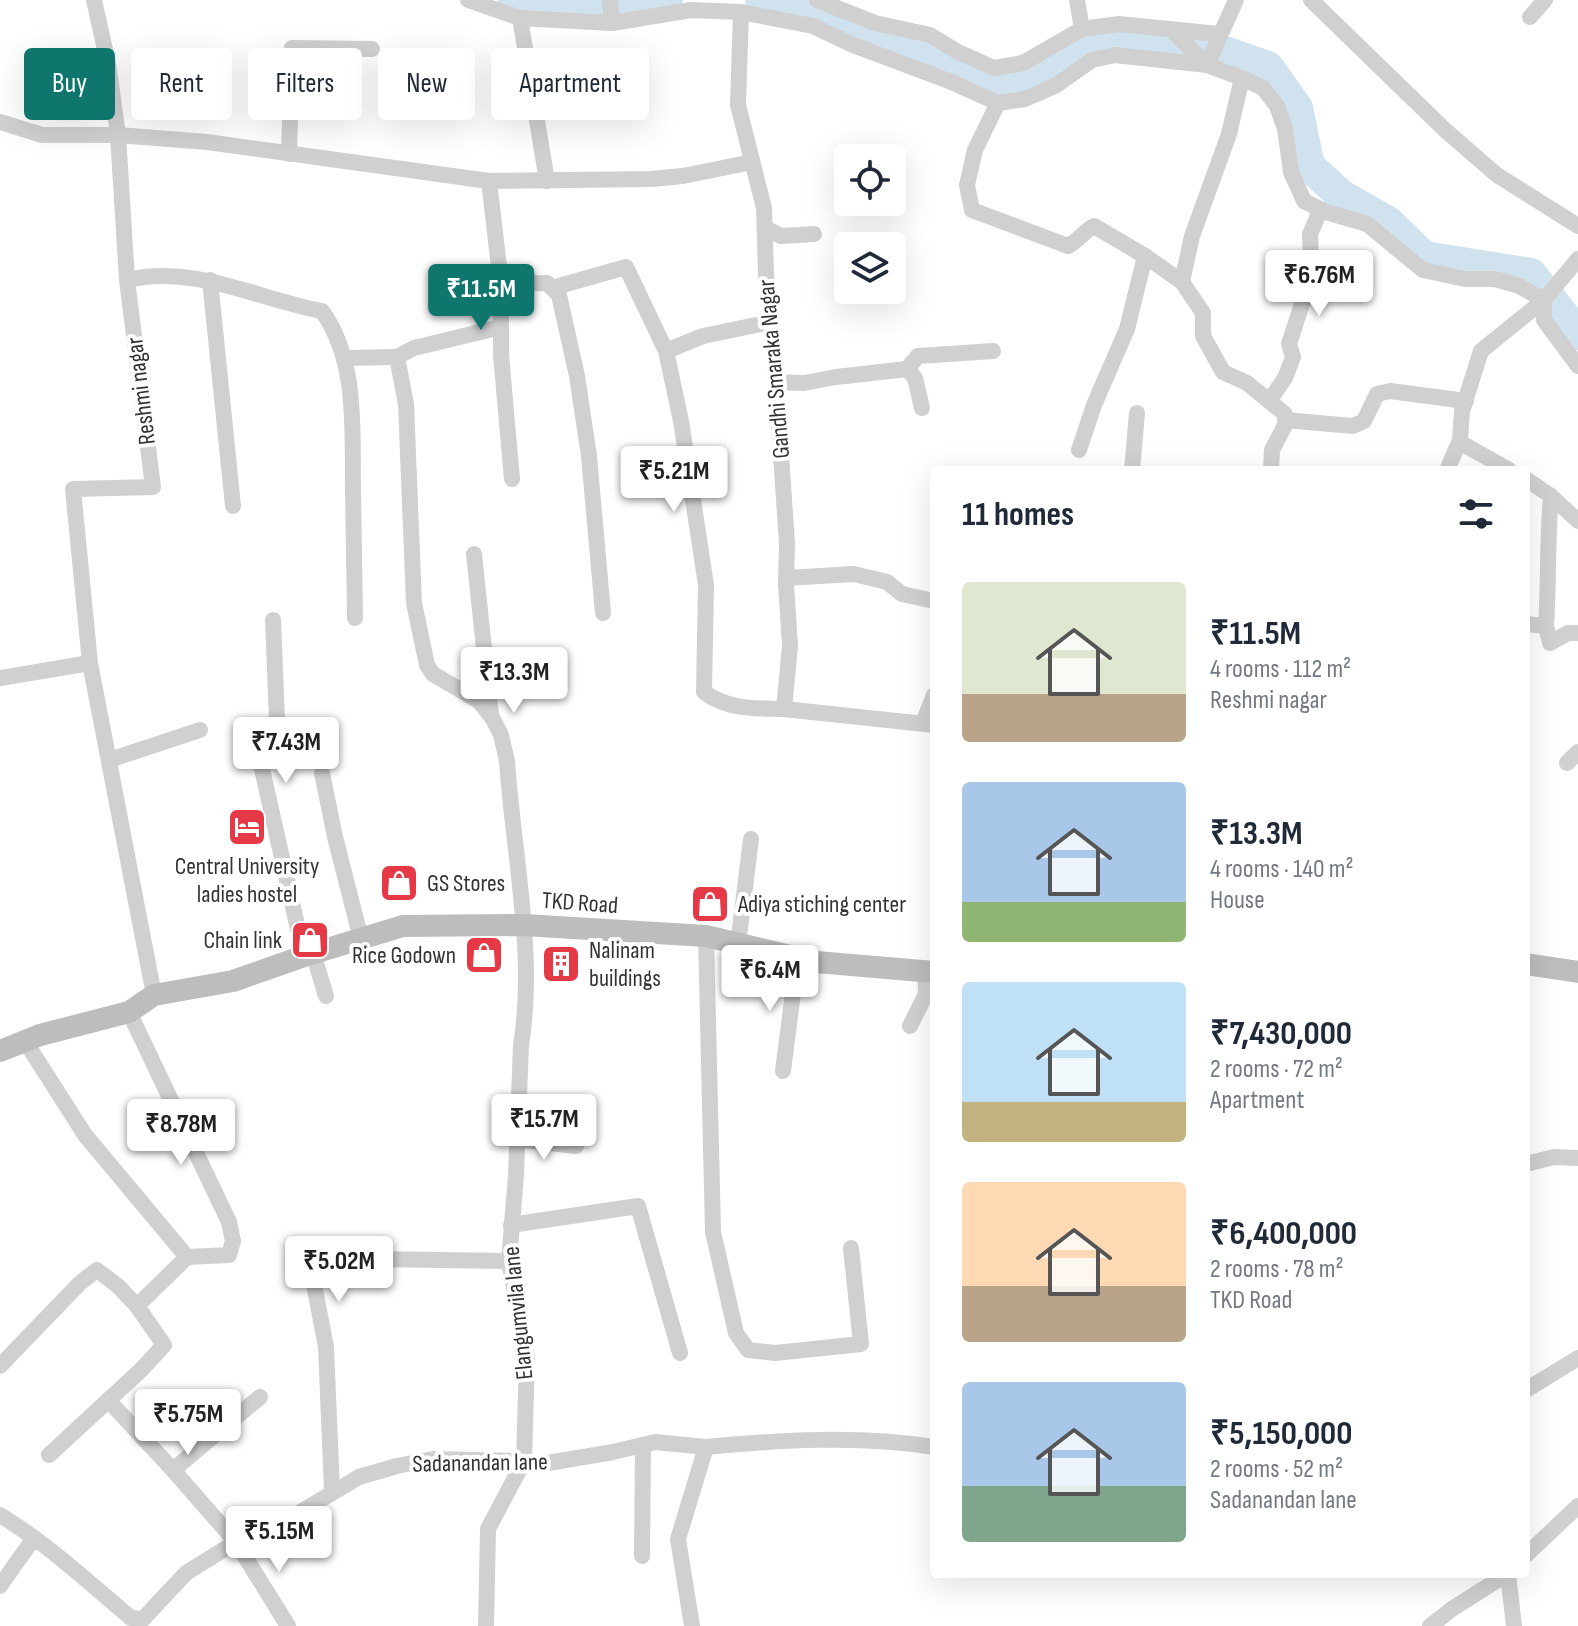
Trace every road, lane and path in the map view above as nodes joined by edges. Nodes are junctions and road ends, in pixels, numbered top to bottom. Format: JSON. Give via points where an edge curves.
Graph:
{"nodes":[{"id":1,"x":94,"y":0,"type":"edge"},
{"id":2,"x":468,"y":0,"type":"edge"},
{"id":3,"x":612,"y":0,"type":"edge"},
{"id":4,"x":817,"y":0,"type":"edge"},
{"id":5,"x":1077,"y":0,"type":"edge"},
{"id":6,"x":1236,"y":0,"type":"edge"},
{"id":7,"x":1311,"y":0,"type":"edge"},
{"id":8,"x":1334,"y":0,"type":"edge"},
{"id":9,"x":1545,"y":0,"type":"edge"},
{"id":10,"x":741,"y":12,"type":"junction"},
{"id":11,"x":1530,"y":17,"type":"dead end"},
{"id":12,"x":520,"y":18,"type":"junction"},
{"id":13,"x":1329,"y":18,"type":"junction"},
{"id":14,"x":612,"y":23,"type":"junction"},
{"id":15,"x":1082,"y":29,"type":"junction"},
{"id":16,"x":1171,"y":29,"type":"junction"},
{"id":17,"x":1219,"y":34,"type":"junction"},
{"id":18,"x":372,"y":49,"type":"dead end"},
{"id":19,"x":1207,"y":65,"type":"junction"},
{"id":20,"x":1242,"y":78,"type":"junction"},
{"id":21,"x":998,"y":103,"type":"junction"},
{"id":22,"x":0,"y":122,"type":"edge"},
{"id":23,"x":118,"y":135,"type":"junction"},
{"id":24,"x":289,"y":154,"type":"junction"},
{"id":25,"x":752,"y":162,"type":"junction"},
{"id":26,"x":489,"y":181,"type":"junction"},
{"id":27,"x":547,"y":181,"type":"junction"},
{"id":28,"x":1321,"y":209,"type":"junction"},
{"id":29,"x":1578,"y":226,"type":"edge"},
{"id":30,"x":765,"y":228,"type":"junction"},
{"id":31,"x":814,"y":234,"type":"dead end"},
{"id":32,"x":1145,"y":256,"type":"junction"},
{"id":33,"x":1578,"y":259,"type":"edge"},
{"id":34,"x":127,"y":280,"type":"junction"},
{"id":35,"x":210,"y":280,"type":"junction"},
{"id":36,"x":1182,"y":282,"type":"junction"},
{"id":37,"x":501,"y":284,"type":"junction"},
{"id":38,"x":552,"y":288,"type":"junction"},
{"id":39,"x":1544,"y":300,"type":"junction"},
{"id":40,"x":771,"y":322,"type":"junction"},
{"id":41,"x":501,"y":327,"type":"junction"},
{"id":42,"x":666,"y":351,"type":"junction"},
{"id":43,"x":993,"y":351,"type":"dead end"},
{"id":44,"x":397,"y":357,"type":"junction"},
{"id":45,"x":344,"y":358,"type":"junction"},
{"id":46,"x":1578,"y":366,"type":"edge"},
{"id":47,"x":907,"y":369,"type":"junction"},
{"id":48,"x":776,"y":382,"type":"junction"},
{"id":49,"x":1269,"y":401,"type":"junction"},
{"id":50,"x":1466,"y":401,"type":"junction"},
{"id":51,"x":922,"y":408,"type":"dead end"},
{"id":52,"x":1137,"y":413,"type":"dead end"},
{"id":53,"x":1285,"y":420,"type":"junction"},
{"id":54,"x":1460,"y":440,"type":"junction"},
{"id":55,"x":1079,"y":450,"type":"dead end"},
{"id":56,"x":1132,"y":466,"type":"edge"},
{"id":57,"x":1271,"y":466,"type":"edge"},
{"id":58,"x":1449,"y":466,"type":"edge"},
{"id":59,"x":1502,"y":466,"type":"edge"},
{"id":60,"x":512,"y":479,"type":"dead end"},
{"id":61,"x":1530,"y":482,"type":"edge"},
{"id":62,"x":1551,"y":496,"type":"junction"},
{"id":63,"x":233,"y":506,"type":"dead end"},
{"id":64,"x":1578,"y":521,"type":"edge"},
{"id":65,"x":474,"y":554,"type":"dead end"},
{"id":66,"x":786,"y":578,"type":"junction"},
{"id":67,"x":930,"y":600,"type":"edge"},
{"id":68,"x":603,"y":613,"type":"dead end"},
{"id":69,"x":355,"y":618,"type":"dead end"},
{"id":70,"x":273,"y":620,"type":"dead end"},
{"id":71,"x":1530,"y":624,"type":"edge"},
{"id":72,"x":1546,"y":626,"type":"junction"},
{"id":73,"x":1578,"y":633,"type":"edge"},
{"id":74,"x":90,"y":663,"type":"junction"},
{"id":75,"x":0,"y":678,"type":"edge"},
{"id":76,"x":784,"y":709,"type":"junction"},
{"id":77,"x":491,"y":716,"type":"junction"},
{"id":78,"x":929,"y":724,"type":"edge"},
{"id":79,"x":200,"y":730,"type":"dead end"},
{"id":80,"x":109,"y":760,"type":"junction"},
{"id":81,"x":322,"y":773,"type":"dead end"},
{"id":82,"x":751,"y":839,"type":"dead end"},
{"id":83,"x":524,"y":925,"type":"junction"},
{"id":84,"x":706,"y":936,"type":"junction"},
{"id":85,"x":361,"y":939,"type":"junction"},
{"id":86,"x":738,"y":944,"type":"junction"},
{"id":87,"x":309,"y":954,"type":"junction"},
{"id":88,"x":801,"y":958,"type":"junction"},
{"id":89,"x":1530,"y":965,"type":"edge"},
{"id":90,"x":930,"y":972,"type":"edge"},
{"id":91,"x":1578,"y":972,"type":"edge"},
{"id":92,"x":154,"y":995,"type":"junction"},
{"id":93,"x":326,"y":996,"type":"dead end"},
{"id":94,"x":129,"y":1012,"type":"junction"},
{"id":95,"x":910,"y":1026,"type":"dead end"},
{"id":96,"x":25,"y":1041,"type":"junction"},
{"id":97,"x":0,"y":1051,"type":"edge"},
{"id":98,"x":783,"y":1071,"type":"dead end"},
{"id":99,"x":516,"y":1139,"type":"junction"},
{"id":100,"x":576,"y":1146,"type":"dead end"},
{"id":101,"x":1578,"y":1158,"type":"edge"},
{"id":102,"x":1530,"y":1163,"type":"edge"},
{"id":103,"x":511,"y":1225,"type":"junction"},
{"id":104,"x":851,"y":1248,"type":"dead end"},
{"id":105,"x":187,"y":1257,"type":"junction"},
{"id":106,"x":509,"y":1261,"type":"junction"},
{"id":107,"x":137,"y":1306,"type":"junction"},
{"id":108,"x":680,"y":1353,"type":"dead end"},
{"id":109,"x":1578,"y":1358,"type":"edge"},
{"id":110,"x":0,"y":1366,"type":"edge"},
{"id":111,"x":1530,"y":1388,"type":"edge"},
{"id":112,"x":260,"y":1397,"type":"dead end"},
{"id":113,"x":108,"y":1400,"type":"junction"},
{"id":114,"x":643,"y":1445,"type":"junction"},
{"id":115,"x":706,"y":1447,"type":"junction"},
{"id":116,"x":930,"y":1447,"type":"edge"},
{"id":117,"x":49,"y":1455,"type":"dead end"},
{"id":118,"x":524,"y":1461,"type":"junction"},
{"id":119,"x":173,"y":1470,"type":"junction"},
{"id":120,"x":332,"y":1491,"type":"junction"},
{"id":121,"x":1578,"y":1506,"type":"edge"},
{"id":122,"x":0,"y":1515,"type":"edge"},
{"id":123,"x":34,"y":1538,"type":"junction"},
{"id":124,"x":236,"y":1542,"type":"junction"},
{"id":125,"x":1530,"y":1551,"type":"edge"},
{"id":126,"x":642,"y":1556,"type":"dead end"},
{"id":127,"x":1501,"y":1578,"type":"edge"},
{"id":128,"x":1508,"y":1578,"type":"edge"},
{"id":129,"x":0,"y":1586,"type":"edge"},
{"id":130,"x":144,"y":1622,"type":"edge"},
{"id":131,"x":288,"y":1626,"type":"edge"},
{"id":132,"x":486,"y":1626,"type":"edge"},
{"id":133,"x":692,"y":1626,"type":"edge"},
{"id":134,"x":1430,"y":1626,"type":"edge"},
{"id":135,"x":1514,"y":1626,"type":"edge"}],
"edges":[{"from":1,"to":23,"type":"street","name":"Reshmi nagar"},
{"from":2,"to":12,"type":"street"},
{"from":3,"to":14,"type":"street"},
{"from":4,"to":15,"type":"street","via":[[875,23],[930,35],[994,68],[1023,63]]},
{"from":5,"to":15,"type":"street"},
{"from":6,"to":17,"type":"street"},
{"from":7,"to":13,"type":"street"},
{"from":8,"to":13,"type":"street"},
{"from":9,"to":11,"type":"street"},
{"from":10,"to":14,"type":"street","via":[[691,10]]},
{"from":10,"to":21,"type":"street","via":[[813,26]]},
{"from":10,"to":25,"type":"street","name":"Gandhi Smaraka Nagar","via":[[738,105]]},
{"from":12,"to":14,"type":"street"},
{"from":12,"to":27,"type":"street"},
{"from":13,"to":29,"type":"street","via":[[1497,175]]},
{"from":15,"to":16,"type":"street","via":[[1119,24]]},
{"from":16,"to":17,"type":"street"},
{"from":16,"to":19,"type":"street"},
{"from":17,"to":19,"type":"street"},
{"from":18,"to":24,"type":"street","via":[[292,48]]},
{"from":19,"to":20,"type":"street"},
{"from":19,"to":21,"type":"street","via":[[1115,55],[1092,60],[1025,99]]},
{"from":20,"to":28,"type":"street","via":[[1263,88],[1277,106],[1291,172],[1304,201]]},
{"from":20,"to":36,"type":"street"},
{"from":21,"to":32,"type":"street","via":[[975,150],[967,185],[972,210],[1068,246],[1094,226]]},
{"from":22,"to":23,"type":"street","via":[[42,135]]},
{"from":23,"to":24,"type":"street"},
{"from":23,"to":34,"type":"street","name":"Reshmi nagar"},
{"from":24,"to":26,"type":"street"},
{"from":25,"to":27,"type":"street","via":[[651,179]]},
{"from":25,"to":30,"type":"street","name":"Gandhi Smaraka Nagar"},
{"from":26,"to":27,"type":"street"},
{"from":26,"to":37,"type":"street"},
{"from":28,"to":39,"type":"street","via":[[1367,224],[1423,270],[1495,279]]},
{"from":28,"to":49,"type":"street","via":[[1310,234],[1309,282],[1289,344],[1293,357]]},
{"from":30,"to":31,"type":"street","via":[[781,236]]},
{"from":30,"to":40,"type":"street","name":"Gandhi Smaraka Nagar"},
{"from":32,"to":36,"type":"street"},
{"from":32,"to":55,"type":"street","via":[[1127,329]]},
{"from":33,"to":39,"type":"street"},
{"from":34,"to":35,"type":"street","via":[[149,275]]},
{"from":34,"to":74,"type":"street","name":"Reshmi nagar","via":[[153,487],[73,489]]},
{"from":35,"to":45,"type":"street","via":[[322,311]]},
{"from":35,"to":63,"type":"street"},
{"from":36,"to":49,"type":"street","via":[[1203,313],[1203,336],[1223,372]]},
{"from":37,"to":38,"type":"street","via":[[547,283]]},
{"from":37,"to":41,"type":"street"},
{"from":38,"to":42,"type":"street","via":[[626,267]]},
{"from":38,"to":68,"type":"street","via":[[559,295],[577,376]]},
{"from":39,"to":46,"type":"street","via":[[1544,320]]},
{"from":39,"to":50,"type":"street","via":[[1481,351]]},
{"from":40,"to":42,"type":"street","via":[[703,336]]},
{"from":40,"to":48,"type":"street","name":"Gandhi Smaraka Nagar"},
{"from":41,"to":44,"type":"street"},
{"from":41,"to":60,"type":"street"},
{"from":42,"to":76,"type":"street","via":[[706,585],[704,692],[717,702],[740,707]]},
{"from":43,"to":47,"type":"street","via":[[918,356]]},
{"from":44,"to":45,"type":"street"},
{"from":44,"to":77,"type":"street","via":[[406,404],[414,603],[427,665],[479,701]]},
{"from":45,"to":69,"type":"street","via":[[354,440]]},
{"from":47,"to":48,"type":"street"},
{"from":47,"to":51,"type":"street","via":[[915,378]]},
{"from":48,"to":66,"type":"street","name":"Gandhi Smaraka Nagar"},
{"from":49,"to":53,"type":"street"},
{"from":50,"to":53,"type":"street","via":[[1390,391],[1377,394],[1364,421],[1353,426]]},
{"from":50,"to":54,"type":"street"},
{"from":52,"to":56,"type":"street"},
{"from":53,"to":57,"type":"street"},
{"from":54,"to":58,"type":"street"},
{"from":54,"to":59,"type":"street"},
{"from":61,"to":62,"type":"street"},
{"from":62,"to":64,"type":"street"},
{"from":62,"to":72,"type":"street"},
{"from":65,"to":77,"type":"street"},
{"from":66,"to":67,"type":"street","via":[[854,574]]},
{"from":66,"to":76,"type":"street","name":"Gandhi Smaraka Nagar","via":[[790,646]]},
{"from":70,"to":87,"type":"street","via":[[277,720],[260,760]]},
{"from":71,"to":72,"type":"street"},
{"from":72,"to":73,"type":"street","via":[[1550,643]]},
{"from":74,"to":75,"type":"street"},
{"from":74,"to":80,"type":"street","name":"Reshmi nagar"},
{"from":76,"to":78,"type":"street"},
{"from":77,"to":83,"type":"street","name":"Elangumvila lane","via":[[507,761]]},
{"from":79,"to":80,"type":"street"},
{"from":80,"to":92,"type":"street","name":"Reshmi nagar"},
{"from":81,"to":85,"type":"street"},
{"from":82,"to":86,"type":"street"},
{"from":83,"to":84,"type":"street","name":"TKD Road"},
{"from":83,"to":85,"type":"street","name":"TKD Road","via":[[403,926]]},
{"from":83,"to":99,"type":"street","name":"Elangumvila lane"},
{"from":84,"to":86,"type":"street","name":"TKD Road"},
{"from":84,"to":104,"type":"street","via":[[713,1232],[736,1333],[748,1350],[775,1353],[861,1344]]},
{"from":85,"to":87,"type":"street","name":"TKD Road"},
{"from":86,"to":88,"type":"street","name":"TKD Road"},
{"from":87,"to":92,"type":"street","name":"TKD Road","via":[[233,981]]},
{"from":87,"to":93,"type":"street"},
{"from":88,"to":90,"type":"street","name":"TKD Road"},
{"from":88,"to":98,"type":"street"},
{"from":89,"to":91,"type":"street"},
{"from":90,"to":95,"type":"street"},
{"from":92,"to":94,"type":"street","name":"TKD Road"},
{"from":94,"to":96,"type":"street","name":"TKD Road"},
{"from":94,"to":105,"type":"street","via":[[229,1222],[229,1255]]},
{"from":96,"to":97,"type":"street","name":"TKD Road"},
{"from":96,"to":105,"type":"street","via":[[85,1135]]},
{"from":99,"to":100,"type":"street"},
{"from":99,"to":103,"type":"street","name":"Elangumvila lane"},
{"from":101,"to":102,"type":"street"},
{"from":103,"to":106,"type":"street","name":"Elangumvila lane"},
{"from":103,"to":108,"type":"street","via":[[638,1206]]},
{"from":105,"to":107,"type":"street"},
{"from":106,"to":118,"type":"street","name":"Elangumvila lane","via":[[527,1358]]},
{"from":106,"to":120,"type":"street","via":[[371,1259],[313,1279],[326,1347]]},
{"from":107,"to":110,"type":"street","via":[[97,1270]]},
{"from":107,"to":113,"type":"street","via":[[164,1345]]},
{"from":109,"to":111,"type":"street"},
{"from":112,"to":119,"type":"street"},
{"from":113,"to":117,"type":"street"},
{"from":113,"to":119,"type":"street"},
{"from":114,"to":115,"type":"street","name":"Sadanandan lane"},
{"from":114,"to":118,"type":"street","name":"Sadanandan lane","via":[[542,1464]]},
{"from":114,"to":126,"type":"street"},
{"from":115,"to":116,"type":"street","name":"Sadanandan lane","via":[[781,1440]]},
{"from":115,"to":133,"type":"street","via":[[678,1539]]},
{"from":118,"to":120,"type":"street","name":"Sadanandan lane","via":[[433,1459],[359,1477]]},
{"from":118,"to":132,"type":"street","via":[[488,1529]]},
{"from":119,"to":124,"type":"street"},
{"from":120,"to":124,"type":"street","name":"Sadanandan lane","via":[[267,1532]]},
{"from":121,"to":125,"type":"street"},
{"from":122,"to":123,"type":"street","name":"Sadanandan lane"},
{"from":123,"to":129,"type":"street"},
{"from":123,"to":130,"type":"street","name":"Sadanandan lane","via":[[131,1618]]},
{"from":124,"to":130,"type":"street","name":"Sadanandan lane","via":[[186,1573]]},
{"from":124,"to":131,"type":"street"},
{"from":127,"to":134,"type":"street"},
{"from":128,"to":135,"type":"street"}]}
